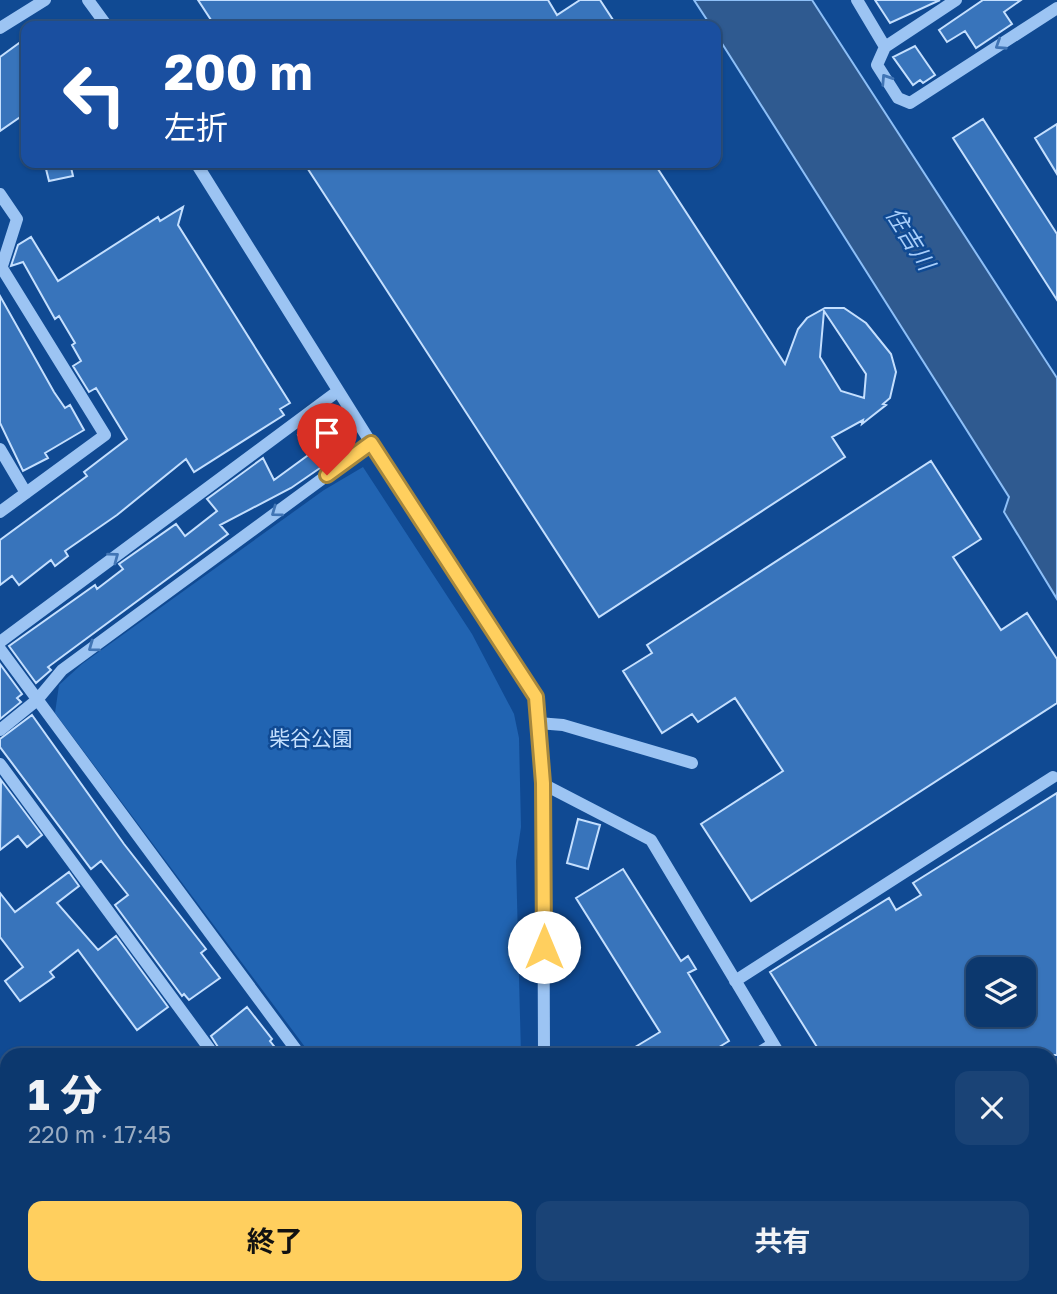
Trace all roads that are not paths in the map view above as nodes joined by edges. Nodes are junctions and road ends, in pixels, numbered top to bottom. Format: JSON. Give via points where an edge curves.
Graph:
{"nodes":[{"id":1,"x":45,"y":0,"type":"edge"},
{"id":2,"x":88,"y":0,"type":"edge"},
{"id":3,"x":857,"y":0,"type":"edge"},
{"id":4,"x":956,"y":0,"type":"edge"},
{"id":5,"x":1057,"y":8,"type":"edge"},
{"id":6,"x":103,"y":21,"type":"edge"},
{"id":7,"x":0,"y":28,"type":"edge"},
{"id":8,"x":885,"y":47,"type":"junction"},
{"id":9,"x":199,"y":168,"type":"edge"},
{"id":10,"x":0,"y":194,"type":"edge"},
{"id":11,"x":1,"y":266,"type":"edge"},
{"id":12,"x":338,"y":391,"type":"junction"},
{"id":13,"x":371,"y":443,"type":"junction"},
{"id":14,"x":0,"y":449,"type":"edge"},
{"id":15,"x":26,"y":493,"type":"junction"},
{"id":16,"x":0,"y":512,"type":"edge"},
{"id":17,"x":0,"y":642,"type":"edge"},
{"id":18,"x":0,"y":649,"type":"edge"},
{"id":19,"x":37,"y":700,"type":"junction"},
{"id":20,"x":538,"y":723,"type":"junction"},
{"id":21,"x":0,"y":730,"type":"edge"},
{"id":22,"x":692,"y":763,"type":"dead end"},
{"id":23,"x":0,"y":764,"type":"edge"},
{"id":24,"x":1053,"y":777,"type":"dead end"},
{"id":25,"x":543,"y":783,"type":"junction"},
{"id":26,"x":735,"y":981,"type":"junction"},
{"id":27,"x":209,"y":1048,"type":"edge"},
{"id":28,"x":295,"y":1048,"type":"edge"},
{"id":29,"x":544,"y":1048,"type":"edge"},
{"id":30,"x":775,"y":1048,"type":"edge"}],
"edges":[{"from":1,"to":7,"type":"street"},
{"from":2,"to":6,"type":"street"},
{"from":3,"to":8,"type":"street"},
{"from":4,"to":8,"type":"street"},
{"from":5,"to":8,"type":"street","one_way":true,"via":[[910,103],[898,98],[877,65]]},
{"from":9,"to":12,"type":"street"},
{"from":10,"to":11,"type":"street","via":[[16,219]]},
{"from":11,"to":15,"type":"street","via":[[105,435]]},
{"from":12,"to":13,"type":"street"},
{"from":17,"to":12,"type":"street","one_way":true},
{"from":13,"to":19,"type":"street","one_way":true,"via":[[62,670]]},
{"from":13,"to":20,"type":"street","via":[[536,697]]},
{"from":14,"to":15,"type":"street"},
{"from":15,"to":16,"type":"street"},
{"from":18,"to":19,"type":"street"},
{"from":19,"to":21,"type":"street"},
{"from":19,"to":28,"type":"street"},
{"from":20,"to":22,"type":"street","via":[[564,725]]},
{"from":20,"to":25,"type":"street"},
{"from":23,"to":27,"type":"street"},
{"from":24,"to":26,"type":"street"},
{"from":25,"to":26,"type":"street","via":[[651,841]]},
{"from":25,"to":29,"type":"street"},
{"from":26,"to":30,"type":"street"}]}
